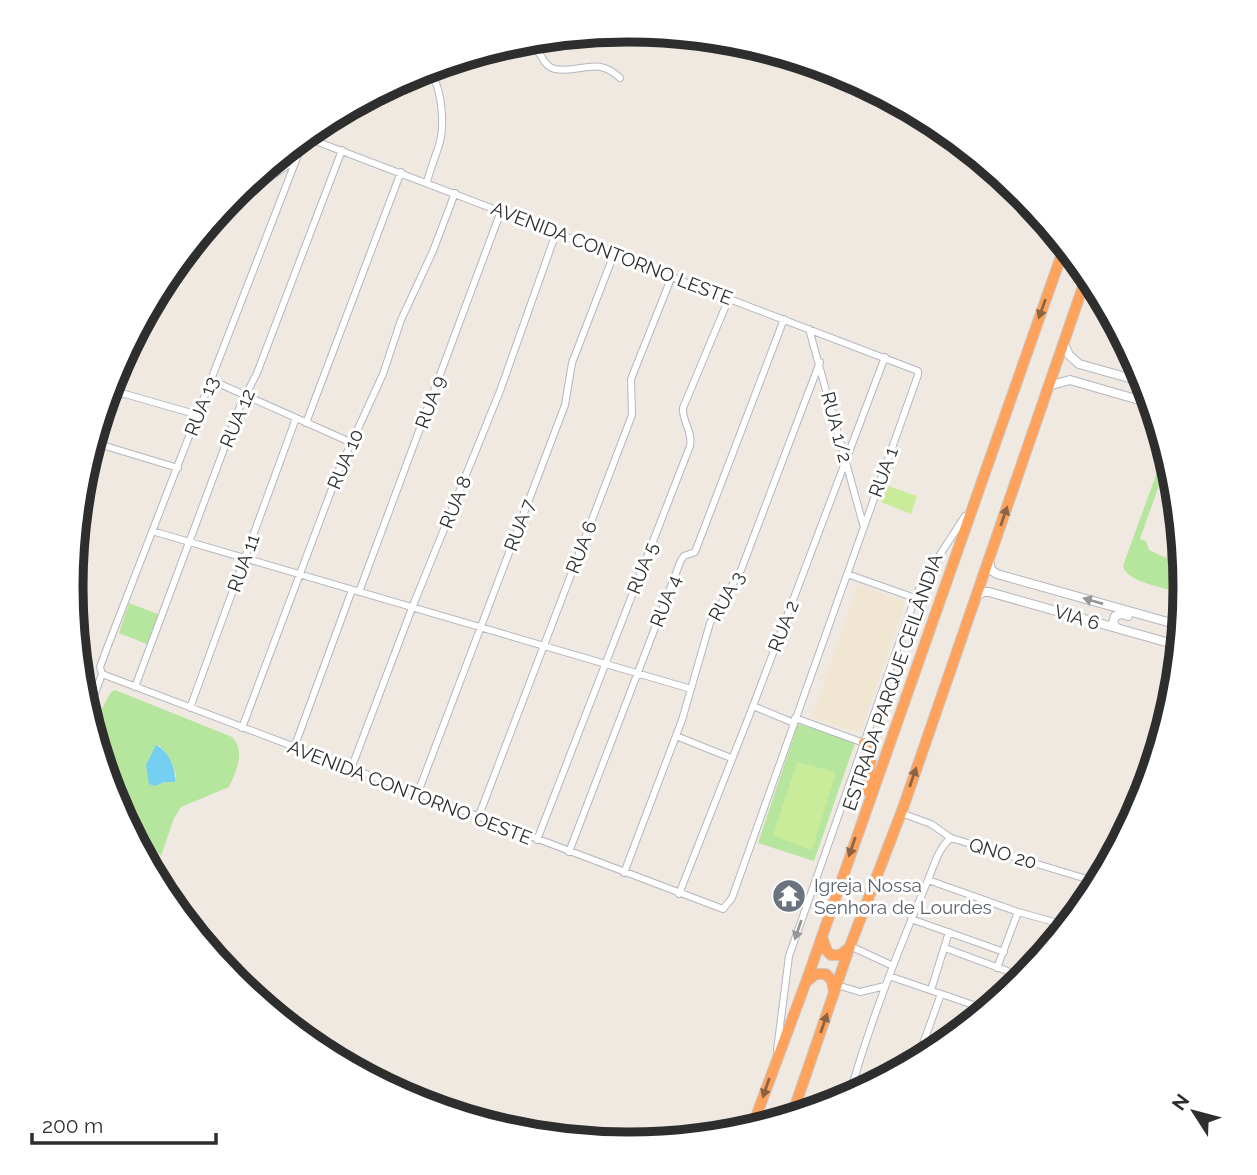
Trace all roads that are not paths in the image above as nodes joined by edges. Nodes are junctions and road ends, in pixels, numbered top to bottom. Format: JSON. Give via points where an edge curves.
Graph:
{"nodes":[{"id":1,"x":538,"y":50,"type":"edge"},
{"id":2,"x":620,"y":78,"type":"dead end"},
{"id":3,"x":434,"y":79,"type":"edge"},
{"id":4,"x":316,"y":141,"type":"edge"},
{"id":5,"x":342,"y":150,"type":"junction"},
{"id":6,"x":298,"y":154,"type":"edge"},
{"id":7,"x":294,"y":162,"type":"junction"},
{"id":8,"x":401,"y":172,"type":"junction"},
{"id":9,"x":265,"y":180,"type":"edge"},
{"id":10,"x":427,"y":183,"type":"junction"},
{"id":11,"x":455,"y":193,"type":"junction"},
{"id":12,"x":501,"y":211,"type":"junction"},
{"id":13,"x":556,"y":233,"type":"junction"},
{"id":14,"x":614,"y":254,"type":"junction"},
{"id":15,"x":1061,"y":255,"type":"edge"},
{"id":16,"x":672,"y":276,"type":"junction"},
{"id":17,"x":1083,"y":286,"type":"edge"},
{"id":18,"x":729,"y":298,"type":"junction"},
{"id":19,"x":785,"y":319,"type":"junction"},
{"id":20,"x":809,"y":328,"type":"junction"},
{"id":21,"x":1063,"y":342,"type":"junction"},
{"id":22,"x":884,"y":357,"type":"junction"},
{"id":23,"x":820,"y":362,"type":"junction"},
{"id":24,"x":918,"y":371,"type":"joint"},
{"id":25,"x":1132,"y":379,"type":"edge"},
{"id":26,"x":211,"y":380,"type":"junction"},
{"id":27,"x":1048,"y":386,"type":"junction"},
{"id":28,"x":119,"y":394,"type":"edge"},
{"id":29,"x":246,"y":395,"type":"junction"},
{"id":30,"x":1140,"y":400,"type":"edge"},
{"id":31,"x":198,"y":415,"type":"junction"},
{"id":32,"x":296,"y":418,"type":"junction"},
{"id":33,"x":306,"y":423,"type":"junction"},
{"id":34,"x":350,"y":442,"type":"junction"},
{"id":35,"x":102,"y":445,"type":"edge"},
{"id":36,"x":846,"y":459,"type":"junction"},
{"id":37,"x":178,"y":468,"type":"junction"},
{"id":38,"x":972,"y":506,"type":"junction"},
{"id":39,"x":864,"y":526,"type":"junction"},
{"id":40,"x":152,"y":531,"type":"junction"},
{"id":41,"x":190,"y":543,"type":"junction"},
{"id":42,"x":245,"y":558,"type":"junction"},
{"id":43,"x":988,"y":559,"type":"junction"},
{"id":44,"x":847,"y":574,"type":"junction"},
{"id":45,"x":300,"y":575,"type":"junction"},
{"id":46,"x":356,"y":591,"type":"junction"},
{"id":47,"x":915,"y":598,"type":"junction"},
{"id":48,"x":974,"y":599,"type":"junction"},
{"id":49,"x":412,"y":608,"type":"junction"},
{"id":50,"x":1173,"y":624,"type":"edge"},
{"id":51,"x":1173,"y":626,"type":"edge"},
{"id":52,"x":480,"y":628,"type":"junction"},
{"id":53,"x":1117,"y":628,"type":"junction"},
{"id":54,"x":1171,"y":643,"type":"edge"},
{"id":55,"x":543,"y":646,"type":"junction"},
{"id":56,"x":605,"y":663,"type":"junction"},
{"id":57,"x":637,"y":672,"type":"junction"},
{"id":58,"x":102,"y":674,"type":"junction"},
{"id":59,"x":135,"y":687,"type":"junction"},
{"id":60,"x":691,"y":689,"type":"junction"},
{"id":61,"x":94,"y":697,"type":"edge"},
{"id":62,"x":753,"y":706,"type":"junction"},
{"id":63,"x":190,"y":708,"type":"junction"},
{"id":64,"x":794,"y":721,"type":"junction"},
{"id":65,"x":242,"y":728,"type":"junction"},
{"id":66,"x":676,"y":736,"type":"junction"},
{"id":67,"x":864,"y":743,"type":"junction"},
{"id":68,"x":294,"y":748,"type":"junction"},
{"id":69,"x":731,"y":758,"type":"junction"},
{"id":70,"x":351,"y":769,"type":"junction"},
{"id":71,"x":417,"y":795,"type":"junction"},
{"id":72,"x":901,"y":813,"type":"junction"},
{"id":73,"x":478,"y":818,"type":"junction"},
{"id":74,"x":862,"y":820,"type":"junction"},
{"id":75,"x":951,"y":838,"type":"junction"},
{"id":76,"x":537,"y":840,"type":"junction"},
{"id":77,"x":569,"y":852,"type":"junction"},
{"id":78,"x":624,"y":873,"type":"junction"},
{"id":79,"x":928,"y":880,"type":"junction"},
{"id":80,"x":1089,"y":880,"type":"edge"},
{"id":81,"x":679,"y":894,"type":"junction"},
{"id":82,"x":718,"y":908,"type":"joint"},
{"id":83,"x":1018,"y":912,"type":"junction"},
{"id":84,"x":911,"y":919,"type":"junction"},
{"id":85,"x":1058,"y":924,"type":"edge"},
{"id":86,"x":949,"y":932,"type":"junction"},
{"id":87,"x":822,"y":937,"type":"junction"},
{"id":88,"x":849,"y":947,"type":"junction"},
{"id":89,"x":945,"y":948,"type":"junction"},
{"id":90,"x":1004,"y":952,"type":"junction"},
{"id":91,"x":893,"y":966,"type":"junction"},
{"id":92,"x":997,"y":968,"type":"junction"},
{"id":93,"x":1013,"y":974,"type":"edge"},
{"id":94,"x":889,"y":976,"type":"junction"},
{"id":95,"x":806,"y":982,"type":"junction"},
{"id":96,"x":885,"y":986,"type":"junction"},
{"id":97,"x":836,"y":988,"type":"junction"},
{"id":98,"x":931,"y":990,"type":"junction"},
{"id":99,"x":941,"y":994,"type":"junction"},
{"id":100,"x":975,"y":1008,"type":"edge"},
{"id":101,"x":921,"y":1048,"type":"edge"},
{"id":102,"x":776,"y":1059,"type":"junction"},
{"id":103,"x":852,"y":1085,"type":"edge"},
{"id":104,"x":795,"y":1107,"type":"edge"},
{"id":105,"x":755,"y":1118,"type":"edge"}],
"edges":[{"from":1,"to":2,"type":"street","via":[[551,68],[594,65],[612,70]]},
{"from":3,"to":10,"type":"street","via":[[441,117],[440,143]]},
{"from":4,"to":5,"type":"street","name":"AVENIDA CONTORNO LESTE"},
{"from":5,"to":8,"type":"street","name":"AVENIDA CONTORNO LESTE"},
{"from":5,"to":29,"type":"street","name":"RUA 12"},
{"from":6,"to":7,"type":"street","name":"RUA 13"},
{"from":7,"to":9,"type":"street"},
{"from":7,"to":26,"type":"street","name":"RUA 13"},
{"from":8,"to":10,"type":"street","name":"AVENIDA CONTORNO LESTE"},
{"from":8,"to":33,"type":"street"},
{"from":10,"to":11,"type":"street","name":"AVENIDA CONTORNO LESTE"},
{"from":11,"to":12,"type":"street","name":"AVENIDA CONTORNO LESTE"},
{"from":11,"to":34,"type":"street","name":"RUA 10","via":[[383,374]]},
{"from":12,"to":13,"type":"street","name":"AVENIDA CONTORNO LESTE"},
{"from":12,"to":46,"type":"street","name":"RUA 9"},
{"from":13,"to":14,"type":"street","name":"AVENIDA CONTORNO LESTE"},
{"from":13,"to":49,"type":"street","name":"RUA 8","via":[[490,417]]},
{"from":14,"to":16,"type":"street","name":"AVENIDA CONTORNO LESTE"},
{"from":14,"to":52,"type":"street","name":"RUA 7","via":[[572,363],[565,405]]},
{"from":15,"to":38,"type":"highway","name":"ESTRADA PARQUE CEILÂNDIA","one_way":true},
{"from":16,"to":18,"type":"street","name":"AVENIDA CONTORNO LESTE"},
{"from":16,"to":55,"type":"street","name":"RUA 6","via":[[631,379],[632,415]]},
{"from":17,"to":21,"type":"highway"},
{"from":18,"to":19,"type":"street","name":"AVENIDA CONTORNO LESTE"},
{"from":18,"to":56,"type":"street","name":"RUA 5","via":[[683,408],[682,417],[692,436],[690,446]]},
{"from":19,"to":20,"type":"street","name":"AVENIDA CONTORNO LESTE"},
{"from":19,"to":57,"type":"street","name":"RUA 4","via":[[695,552],[681,560]]},
{"from":20,"to":22,"type":"street","name":"AVENIDA CONTORNO LESTE"},
{"from":20,"to":23,"type":"street","name":"RUA 1/2"},
{"from":21,"to":25,"type":"main road","via":[[1079,364]]},
{"from":21,"to":27,"type":"highway"},
{"from":22,"to":24,"type":"street","name":"AVENIDA CONTORNO LESTE"},
{"from":22,"to":36,"type":"street","name":"RUA 2"},
{"from":23,"to":36,"type":"street","name":"RUA 1/2"},
{"from":23,"to":60,"type":"street","name":"RUA 3","via":[[741,570],[710,623]]},
{"from":24,"to":39,"type":"street","name":"RUA 1"},
{"from":26,"to":29,"type":"street"},
{"from":26,"to":31,"type":"street","name":"RUA 13"},
{"from":27,"to":30,"type":"main road","via":[[1070,380]]},
{"from":43,"to":27,"type":"highway","one_way":true},
{"from":28,"to":31,"type":"street"},
{"from":29,"to":32,"type":"street"},
{"from":29,"to":41,"type":"street","name":"RUA 12"},
{"from":31,"to":37,"type":"street","name":"RUA 13"},
{"from":32,"to":33,"type":"street"},
{"from":32,"to":42,"type":"street","name":"RUA 11"},
{"from":33,"to":34,"type":"street"},
{"from":34,"to":45,"type":"street","name":"RUA 10"},
{"from":35,"to":37,"type":"street"},
{"from":36,"to":39,"type":"street","name":"RUA 1/2"},
{"from":36,"to":62,"type":"street","name":"RUA 2"},
{"from":37,"to":40,"type":"street","name":"RUA 13"},
{"from":38,"to":47,"type":"street"},
{"from":38,"to":74,"type":"highway","name":"ESTRADA PARQUE CEILÂNDIA"},
{"from":39,"to":44,"type":"street","name":"RUA 1"},
{"from":40,"to":41,"type":"street"},
{"from":40,"to":58,"type":"street","name":"RUA 13","via":[[100,667]]},
{"from":41,"to":42,"type":"street"},
{"from":41,"to":59,"type":"street","name":"RUA 12"},
{"from":42,"to":45,"type":"street"},
{"from":42,"to":63,"type":"street","name":"RUA 11"},
{"from":43,"to":48,"type":"highway"},
{"from":50,"to":43,"type":"main road","name":"VIA 6","one_way":true,"via":[[997,574]]},
{"from":44,"to":47,"type":"street"},
{"from":44,"to":64,"type":"street","name":"RUA 1"},
{"from":45,"to":46,"type":"street"},
{"from":45,"to":65,"type":"street","name":"RUA 10"},
{"from":46,"to":49,"type":"street"},
{"from":46,"to":68,"type":"street","name":"RUA 9"},
{"from":47,"to":67,"type":"street"},
{"from":48,"to":53,"type":"main road","name":"VIA 6","via":[[989,592]]},
{"from":72,"to":48,"type":"highway","one_way":true},
{"from":49,"to":52,"type":"street"},
{"from":49,"to":70,"type":"street","name":"RUA 8"},
{"from":51,"to":53,"type":"main road","via":[[1121,614],[1113,620]]},
{"from":52,"to":55,"type":"street"},
{"from":52,"to":71,"type":"street","name":"RUA 7"},
{"from":53,"to":54,"type":"main road","name":"VIA 6"},
{"from":55,"to":56,"type":"street"},
{"from":55,"to":73,"type":"street","name":"RUA 6"},
{"from":56,"to":57,"type":"street"},
{"from":56,"to":76,"type":"street","name":"RUA 5"},
{"from":57,"to":60,"type":"street"},
{"from":57,"to":77,"type":"street","name":"RUA 4"},
{"from":58,"to":59,"type":"street","name":"AVENIDA CONTORNO OESTE"},
{"from":58,"to":61,"type":"street","name":"RUA 13"},
{"from":59,"to":63,"type":"street","name":"AVENIDA CONTORNO OESTE"},
{"from":60,"to":66,"type":"street","name":"RUA 3"},
{"from":62,"to":64,"type":"street"},
{"from":62,"to":69,"type":"street","name":"RUA 2"},
{"from":63,"to":65,"type":"street","name":"AVENIDA CONTORNO OESTE"},
{"from":64,"to":67,"type":"street"},
{"from":64,"to":82,"type":"street","name":"RUA 1","via":[[732,898],[723,909]]},
{"from":65,"to":68,"type":"street","name":"AVENIDA CONTORNO OESTE"},
{"from":66,"to":69,"type":"street"},
{"from":66,"to":78,"type":"street","name":"RUA 3"},
{"from":67,"to":74,"type":"highway","via":[[871,758]]},
{"from":67,"to":102,"type":"street","one_way":true,"via":[[789,957]]},
{"from":68,"to":70,"type":"street","name":"AVENIDA CONTORNO OESTE"},
{"from":69,"to":81,"type":"street","name":"RUA 2"},
{"from":70,"to":71,"type":"street","name":"AVENIDA CONTORNO OESTE"},
{"from":71,"to":73,"type":"street","name":"AVENIDA CONTORNO OESTE"},
{"from":72,"to":75,"type":"street","via":[[931,824]]},
{"from":72,"to":88,"type":"highway"},
{"from":73,"to":76,"type":"street","name":"AVENIDA CONTORNO OESTE"},
{"from":74,"to":87,"type":"highway","name":"ESTRADA PARQUE CEILÂNDIA","one_way":true},
{"from":75,"to":79,"type":"street","name":"QNO 20"},
{"from":75,"to":80,"type":"street","name":"QNO 20"},
{"from":76,"to":77,"type":"street","name":"AVENIDA CONTORNO OESTE"},
{"from":77,"to":78,"type":"street","name":"AVENIDA CONTORNO OESTE"},
{"from":78,"to":81,"type":"street","name":"AVENIDA CONTORNO OESTE"},
{"from":79,"to":83,"type":"street"},
{"from":79,"to":84,"type":"street","name":"QNO 20"},
{"from":81,"to":82,"type":"street","name":"AVENIDA CONTORNO OESTE"},
{"from":83,"to":85,"type":"street"},
{"from":83,"to":90,"type":"street"},
{"from":84,"to":86,"type":"street"},
{"from":84,"to":91,"type":"street","name":"QNO 20"},
{"from":86,"to":89,"type":"street"},
{"from":86,"to":90,"type":"street"},
{"from":87,"to":88,"type":"highway","via":[[831,955],[840,955]]},
{"from":87,"to":95,"type":"highway","name":"ESTRADA PARQUE CEILÂNDIA"},
{"from":88,"to":91,"type":"street"},
{"from":88,"to":97,"type":"highway"},
{"from":89,"to":92,"type":"street"},
{"from":89,"to":98,"type":"street"},
{"from":90,"to":92,"type":"street"},
{"from":91,"to":94,"type":"street","name":"QNO 20"},
{"from":92,"to":93,"type":"street"},
{"from":94,"to":96,"type":"street","name":"QNO 20"},
{"from":94,"to":98,"type":"street"},
{"from":95,"to":97,"type":"highway","via":[[826,974]]},
{"from":95,"to":102,"type":"highway","name":"ESTRADA PARQUE CEILÂNDIA"},
{"from":96,"to":97,"type":"street","via":[[860,992]]},
{"from":96,"to":103,"type":"street","name":"QNO 20"},
{"from":104,"to":97,"type":"highway","one_way":true},
{"from":98,"to":99,"type":"street"},
{"from":99,"to":100,"type":"street"},
{"from":99,"to":101,"type":"street"},
{"from":102,"to":105,"type":"highway","name":"ESTRADA PARQUE CEILÂNDIA","one_way":true}]}
